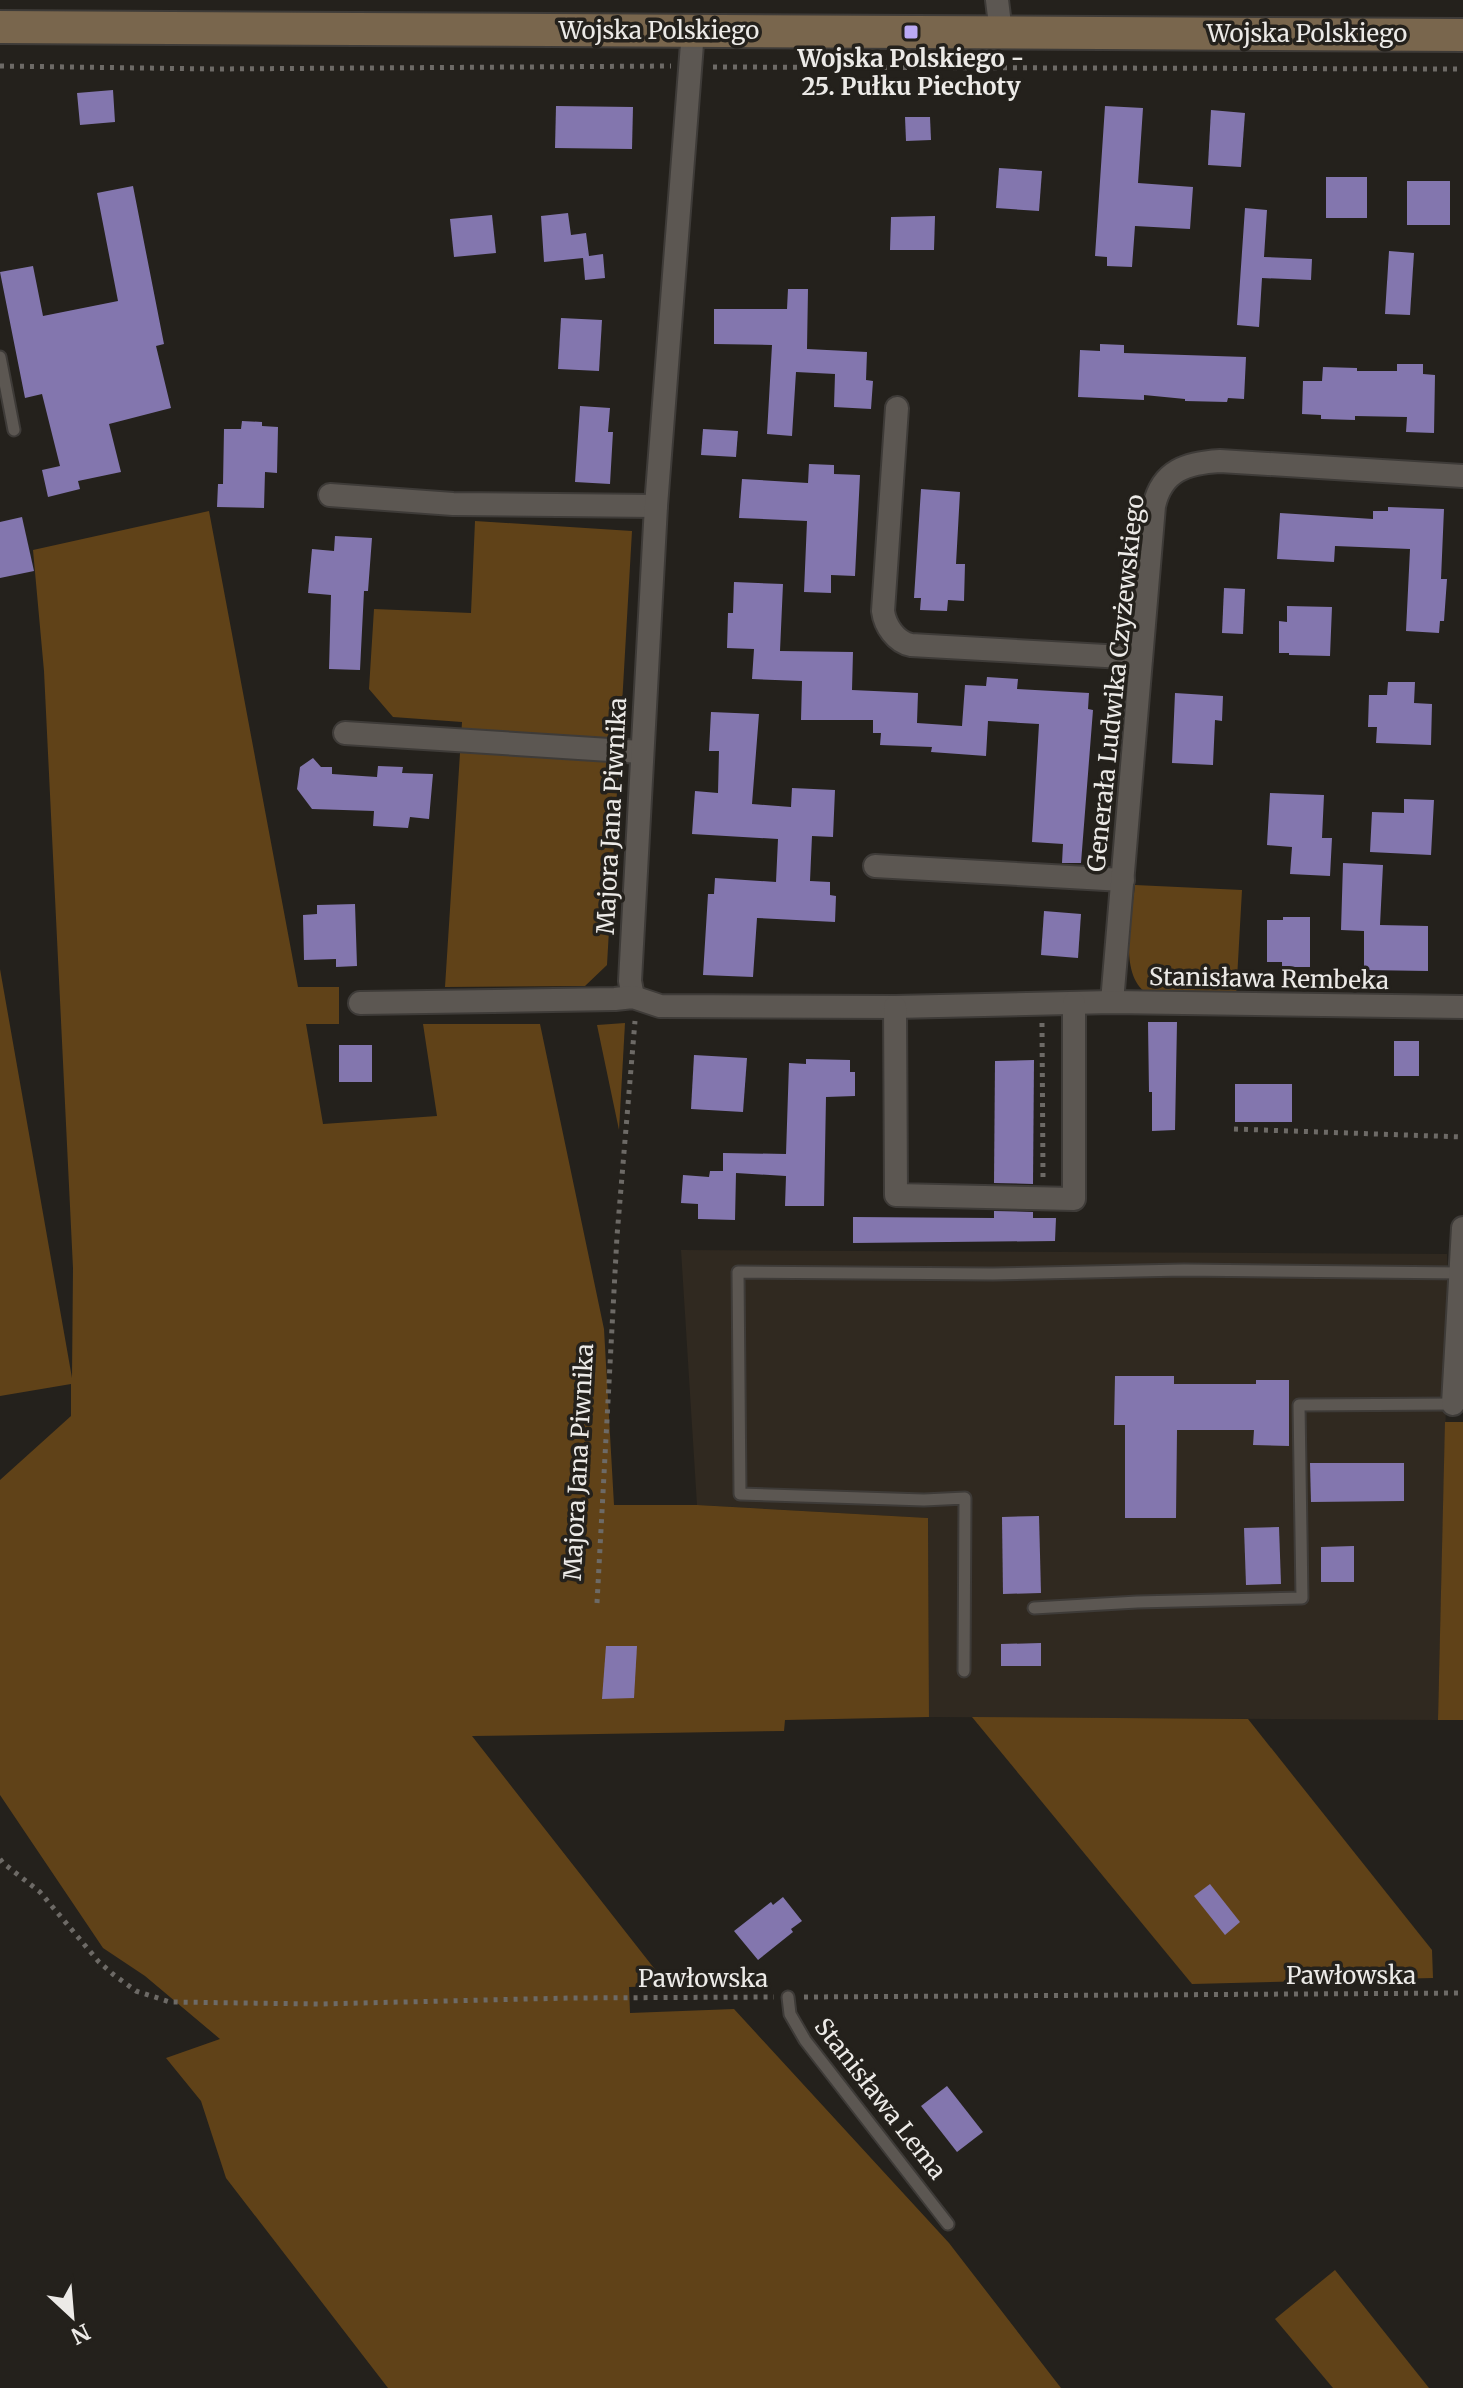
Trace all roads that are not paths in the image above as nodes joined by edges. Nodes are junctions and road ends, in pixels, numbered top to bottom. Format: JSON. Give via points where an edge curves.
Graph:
{"nodes":[{"id":1,"x":997,"y":0,"type":"edge"},
{"id":2,"x":0,"y":27,"type":"edge"},
{"id":3,"x":693,"y":31,"type":"junction"},
{"id":4,"x":1001,"y":33,"type":"junction"},
{"id":5,"x":1463,"y":35,"type":"edge"},
{"id":6,"x":0,"y":357,"type":"edge"},
{"id":7,"x":897,"y":408,"type":"dead end"},
{"id":8,"x":14,"y":430,"type":"dead end"},
{"id":9,"x":1463,"y":476,"type":"edge"},
{"id":10,"x":330,"y":495,"type":"dead end"},
{"id":11,"x":656,"y":506,"type":"junction"},
{"id":12,"x":1141,"y":658,"type":"junction"},
{"id":13,"x":345,"y":733,"type":"dead end"},
{"id":14,"x":641,"y":752,"type":"junction"},
{"id":15,"x":875,"y":866,"type":"dead end"},
{"id":16,"x":1123,"y":880,"type":"junction"},
{"id":17,"x":633,"y":997,"type":"junction"},
{"id":18,"x":1112,"y":1002,"type":"junction"},
{"id":19,"x":360,"y":1003,"type":"dead end"},
{"id":20,"x":1074,"y":1003,"type":"junction"},
{"id":21,"x":895,"y":1007,"type":"junction"},
{"id":22,"x":1463,"y":1007,"type":"edge"},
{"id":23,"x":1463,"y":1228,"type":"edge"},
{"id":24,"x":1461,"y":1273,"type":"junction"},
{"id":25,"x":1453,"y":1404,"type":"joint"},
{"id":26,"x":1034,"y":1608,"type":"dead end"},
{"id":27,"x":964,"y":1671,"type":"dead end"},
{"id":28,"x":788,"y":1997,"type":"road end"},
{"id":29,"x":948,"y":2224,"type":"dead end"}],
"edges":[{"from":1,"to":4,"type":"street"},
{"from":2,"to":3,"type":"main road","name":"Wojska Polskiego"},
{"from":3,"to":4,"type":"main road","name":"Wojska Polskiego"},
{"from":3,"to":11,"type":"street","name":"Majora Jana Piwnika"},
{"from":4,"to":5,"type":"main road","name":"Wojska Polskiego"},
{"from":6,"to":8,"type":"lane"},
{"from":7,"to":12,"type":"street","via":[[883,611],[900,641]]},
{"from":9,"to":12,"type":"street","name":"Generała Ludwika Czyżewskiego","via":[[1220,461],[1178,471],[1162,483],[1154,506]]},
{"from":10,"to":11,"type":"street","via":[[453,504]]},
{"from":11,"to":14,"type":"street","name":"Majora Jana Piwnika"},
{"from":12,"to":16,"type":"street","name":"Generała Ludwika Czyżewskiego"},
{"from":13,"to":14,"type":"street"},
{"from":14,"to":17,"type":"street","name":"Majora Jana Piwnika"},
{"from":15,"to":16,"type":"street"},
{"from":16,"to":18,"type":"street","name":"Generała Ludwika Czyżewskiego"},
{"from":17,"to":19,"type":"street","name":"Stanisława Rembeka"},
{"from":17,"to":21,"type":"street","name":"Stanisława Rembeka","via":[[660,1006]]},
{"from":18,"to":20,"type":"street","name":"Stanisława Rembeka"},
{"from":18,"to":22,"type":"street","name":"Stanisława Rembeka"},
{"from":20,"to":21,"type":"street","name":"Stanisława Rembeka"},
{"from":20,"to":21,"type":"street","via":[[1074,1199],[896,1195]]},
{"from":23,"to":24,"type":"street"},
{"from":24,"to":25,"type":"street"},
{"from":24,"to":27,"type":"lane","via":[[738,1272],[740,1494],[965,1498]]},
{"from":25,"to":26,"type":"lane","via":[[1299,1405],[1302,1598]]},
{"from":28,"to":29,"type":"lane","name":"Stanisława Lema","via":[[790,2014],[805,2040]]}]}
